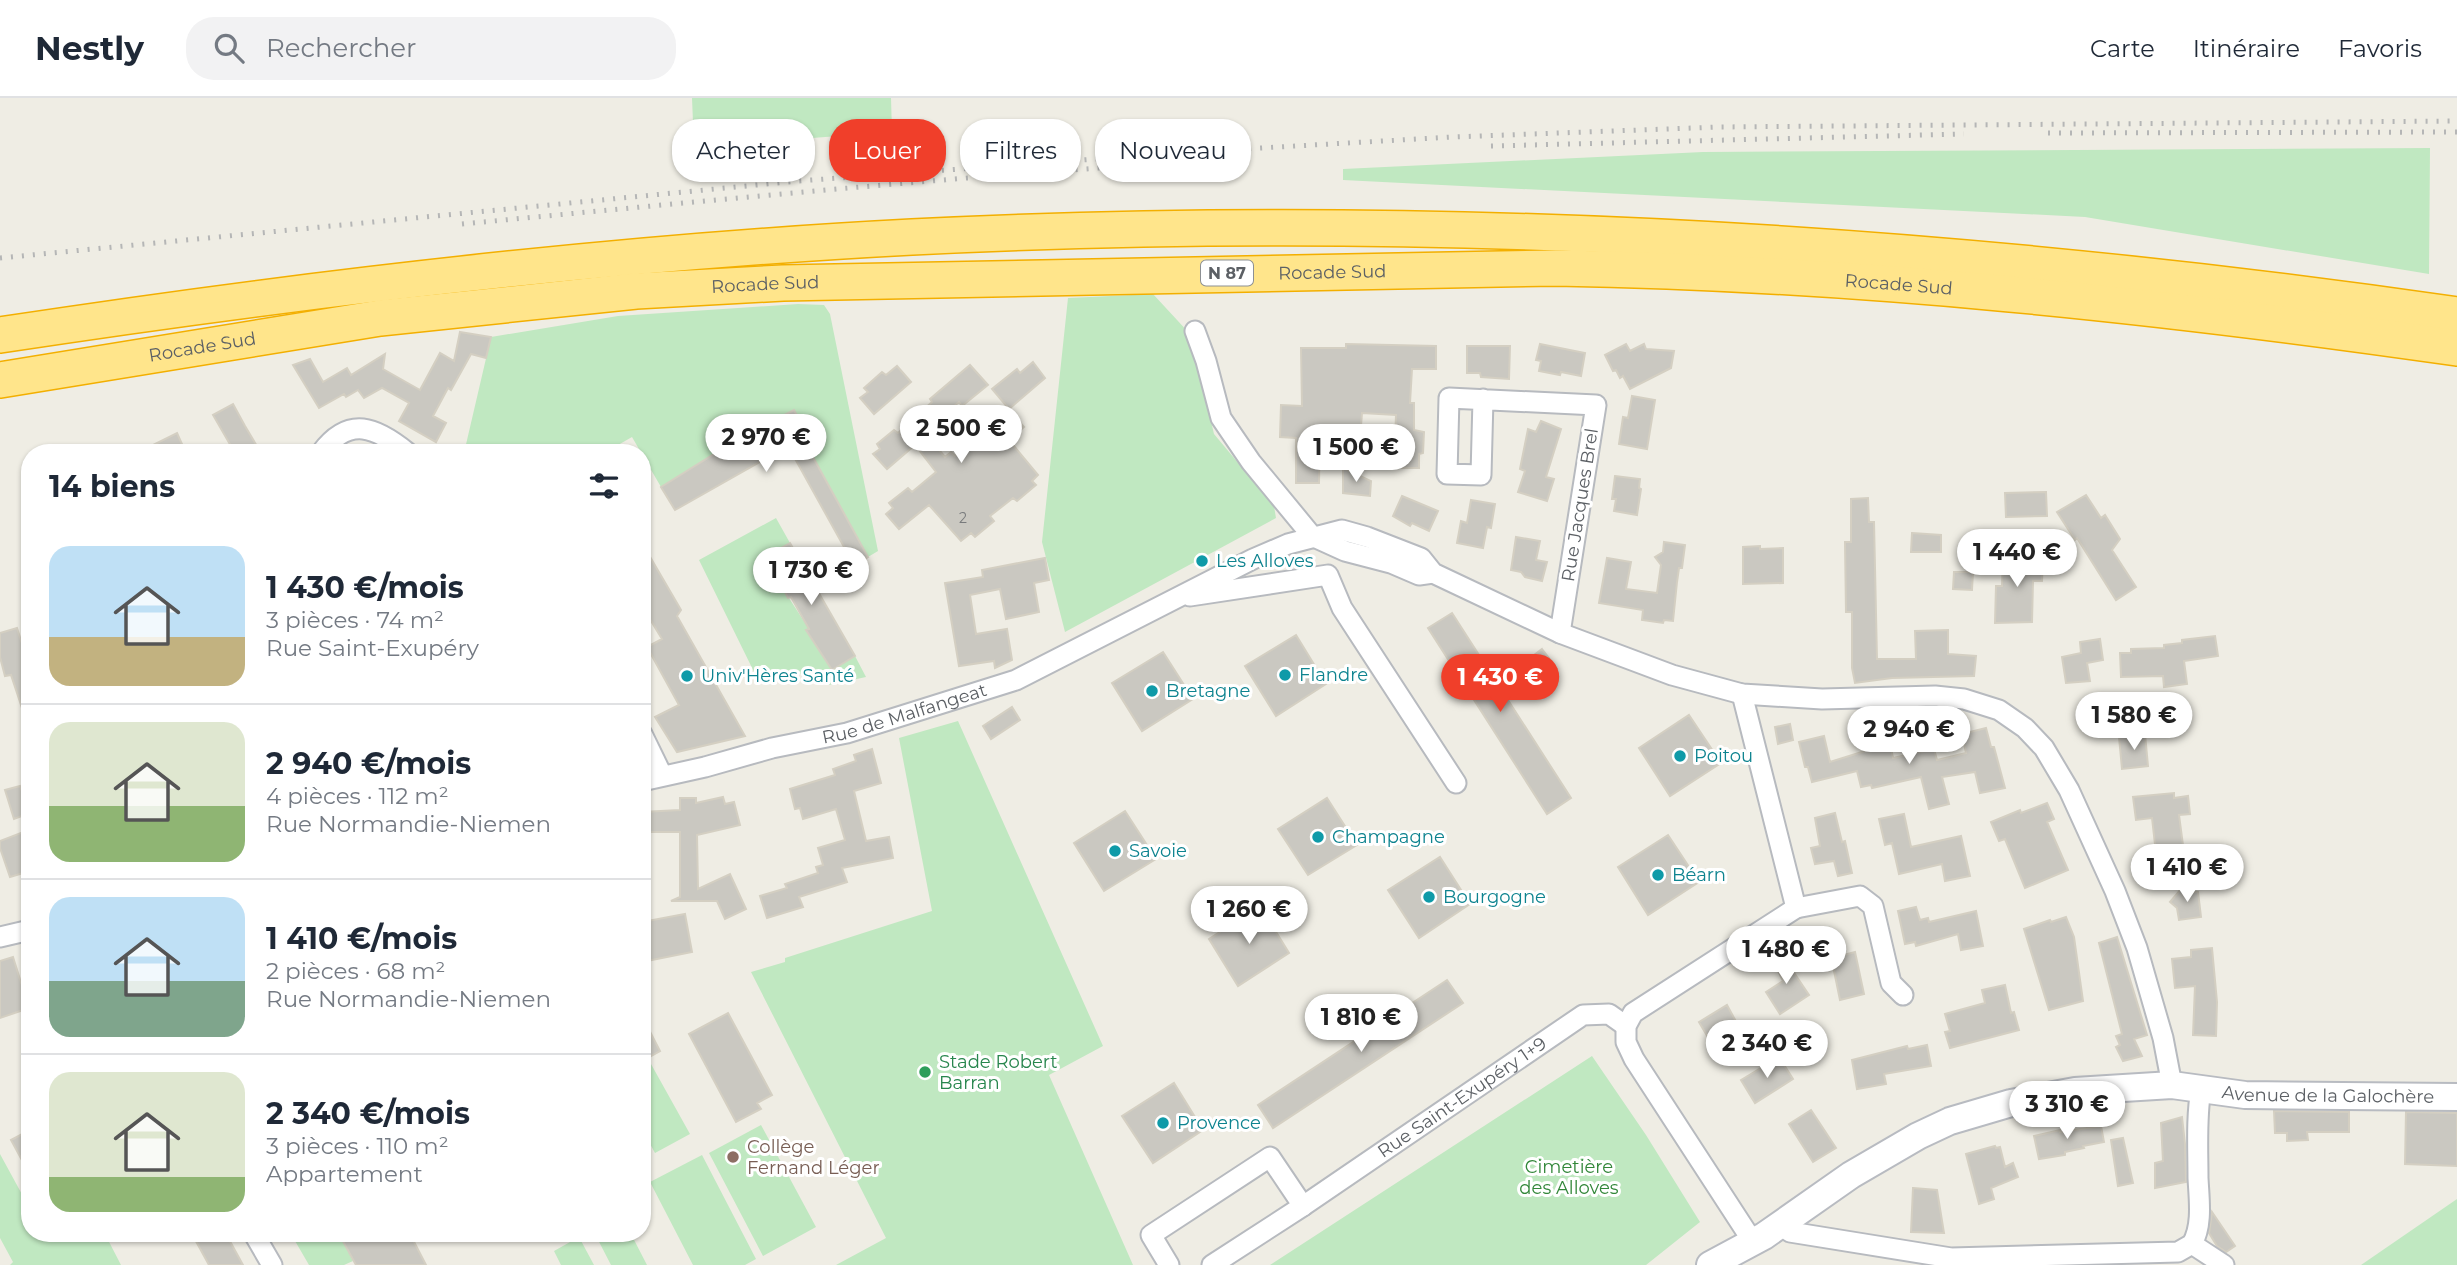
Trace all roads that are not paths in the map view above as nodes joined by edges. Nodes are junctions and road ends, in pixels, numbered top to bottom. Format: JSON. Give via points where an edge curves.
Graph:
{"nodes":[{"id":1,"x":2457,"y":316,"type":"edge"},
{"id":2,"x":1195,"y":331,"type":"dead end"},
{"id":3,"x":0,"y":335,"type":"edge"},
{"id":4,"x":2457,"y":348,"type":"edge"},
{"id":5,"x":0,"y":380,"type":"edge"},
{"id":6,"x":1483,"y":399,"type":"dead end"},
{"id":7,"x":327,"y":444,"type":"edge"},
{"id":8,"x":397,"y":444,"type":"edge"},
{"id":9,"x":1312,"y":536,"type":"junction"},
{"id":10,"x":1175,"y":598,"type":"junction"},
{"id":11,"x":1560,"y":633,"type":"junction"},
{"id":12,"x":1742,"y":694,"type":"junction"},
{"id":13,"x":651,"y":752,"type":"edge"},
{"id":14,"x":662,"y":775,"type":"junction"},
{"id":15,"x":651,"y":778,"type":"edge"},
{"id":16,"x":1456,"y":783,"type":"dead end"},
{"id":17,"x":1796,"y":908,"type":"junction"},
{"id":18,"x":21,"y":932,"type":"edge"},
{"id":19,"x":0,"y":937,"type":"edge"},
{"id":20,"x":1903,"y":995,"type":"dead end"},
{"id":21,"x":1626,"y":1026,"type":"junction"},
{"id":22,"x":2172,"y":1085,"type":"junction"},
{"id":23,"x":2202,"y":1089,"type":"junction"},
{"id":24,"x":2457,"y":1097,"type":"edge"},
{"id":25,"x":1303,"y":1206,"type":"junction"},
{"id":26,"x":1781,"y":1225,"type":"junction"},
{"id":27,"x":259,"y":1242,"type":"edge"},
{"id":28,"x":1753,"y":1242,"type":"junction"},
{"id":29,"x":2192,"y":1244,"type":"junction"},
{"id":30,"x":272,"y":1265,"type":"edge"},
{"id":31,"x":1169,"y":1265,"type":"edge"},
{"id":32,"x":1212,"y":1265,"type":"edge"},
{"id":33,"x":1710,"y":1265,"type":"edge"},
{"id":34,"x":2224,"y":1265,"type":"edge"}],
"edges":[{"from":1,"to":3,"type":"highway","name":"Rocade Sud","via":[[2131,273],[1843,247],[1556,233],[1194,229],[912,237],[650,255],[371,283]]},
{"from":2,"to":9,"type":"street","via":[[1221,418]]},
{"from":4,"to":5,"type":"highway","name":"Rocade Sud","number":"N 87","via":[[2130,306],[1945,288],[1712,272],[1556,268],[1016,277],[661,289],[380,318]]},
{"from":6,"to":11,"type":"street","name":"Rue Jacques Brel","via":[[1596,405]]},
{"from":7,"to":8,"type":"street","via":[[348,429],[365,429],[384,434]]},
{"from":9,"to":10,"type":"street","name":"Rue de Malfangeat"},
{"from":9,"to":11,"type":"street","name":"Rue de Malfangeat","via":[[1342,530],[1421,558],[1433,573]]},
{"from":10,"to":14,"type":"street","name":"Rue de Malfangeat","via":[[1016,680],[847,733]]},
{"from":10,"to":16,"type":"street","name":"Rue de Malfangeat","via":[[1328,575],[1342,608]]},
{"from":11,"to":12,"type":"street","name":"Rue de Malfangeat","via":[[1672,675]]},
{"from":12,"to":17,"type":"street"},
{"from":12,"to":22,"type":"street","name":"Rue de Malfangeat","via":[[1964,699],[1999,710],[2025,728],[2044,748],[2068,790],[2115,891],[2137,948]]},
{"from":13,"to":14,"type":"street"},
{"from":14,"to":15,"type":"street","name":"Rue de Malfangeat"},
{"from":17,"to":20,"type":"street","via":[[1860,896],[1874,906],[1891,984]]},
{"from":17,"to":21,"type":"street","via":[[1646,1003]]},
{"from":18,"to":19,"type":"street"},
{"from":21,"to":25,"type":"street","name":"Rue Saint-Exupéry 1+9","via":[[1609,1014],[1583,1015]]},
{"from":21,"to":28,"type":"street","via":[[1626,1042],[1634,1059]]},
{"from":22,"to":23,"type":"main road","name":"Avenue de la Galochère"},
{"from":22,"to":26,"type":"main road","name":"Avenue de la Galochère","via":[[2034,1097],[1950,1121],[1851,1175]]},
{"from":23,"to":24,"type":"main road","name":"Avenue de la Galochère","via":[[2245,1095]]},
{"from":23,"to":29,"type":"street","name":"Avenue de la Galochère","via":[[2197,1144],[2199,1221]]},
{"from":25,"to":31,"type":"street","via":[[1270,1157],[1151,1235]]},
{"from":25,"to":32,"type":"street","name":"Rue Saint-Exupéry 1+9"},
{"from":26,"to":28,"type":"main road","name":"Avenue de la Galochère"},
{"from":26,"to":29,"type":"street","via":[[1790,1232],[1951,1258],[2178,1252]]},
{"from":27,"to":30,"type":"street"},
{"from":28,"to":33,"type":"main road","name":"Avenue de la Galochère"},
{"from":29,"to":34,"type":"street"}]}
